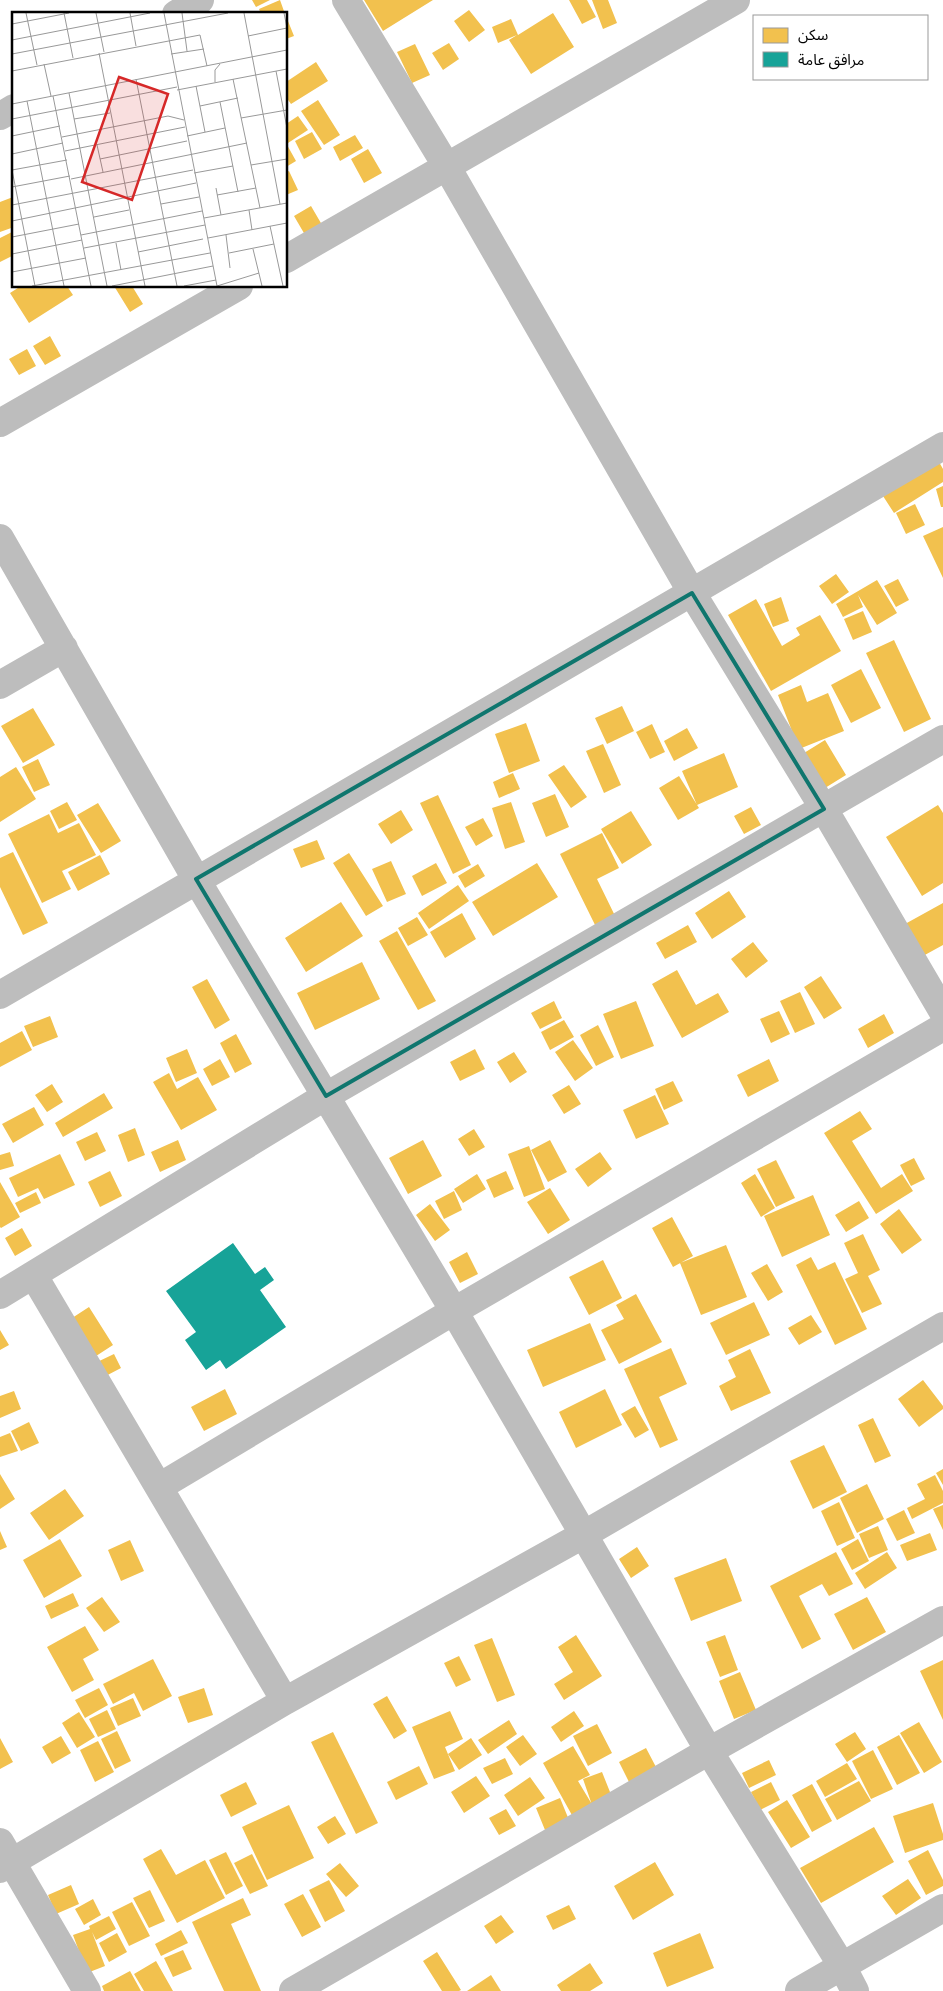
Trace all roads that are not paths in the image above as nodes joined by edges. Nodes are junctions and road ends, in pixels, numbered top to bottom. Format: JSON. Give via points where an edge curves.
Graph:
{"nodes":[{"id":1,"x":200,"y":0,"type":"edge"},
{"id":2,"x":346,"y":0,"type":"edge"},
{"id":3,"x":736,"y":0,"type":"edge"},
{"id":4,"x":179,"y":12,"type":"edge"},
{"id":5,"x":12,"y":109,"type":"edge"},
{"id":6,"x":0,"y":116,"type":"edge"},
{"id":7,"x":447,"y":167,"type":"junction"},
{"id":8,"x":288,"y":258,"type":"edge"},
{"id":9,"x":236,"y":288,"type":"edge"},
{"id":10,"x":0,"y":424,"type":"edge"},
{"id":11,"x":943,"y":446,"type":"edge"},
{"id":12,"x":0,"y":538,"type":"edge"},
{"id":13,"x":692,"y":593,"type":"junction"},
{"id":14,"x":64,"y":648,"type":"junction"},
{"id":15,"x":0,"y":685,"type":"edge"},
{"id":16,"x":943,"y":739,"type":"edge"},
{"id":17,"x":824,"y":809,"type":"junction"},
{"id":18,"x":196,"y":879,"type":"junction"},
{"id":19,"x":0,"y":995,"type":"edge"},
{"id":20,"x":943,"y":1012,"type":"edge"},
{"id":21,"x":943,"y":1027,"type":"edge"},
{"id":22,"x":326,"y":1096,"type":"junction"},
{"id":23,"x":34,"y":1276,"type":"junction"},
{"id":24,"x":0,"y":1295,"type":"edge"},
{"id":25,"x":454,"y":1311,"type":"junction"},
{"id":26,"x":943,"y":1326,"type":"edge"},
{"id":27,"x":159,"y":1487,"type":"junction"},
{"id":28,"x":583,"y":1535,"type":"junction"},
{"id":29,"x":943,"y":1620,"type":"edge"},
{"id":30,"x":285,"y":1701,"type":"junction"},
{"id":31,"x":709,"y":1751,"type":"junction"},
{"id":32,"x":4,"y":1858,"type":"edge"},
{"id":33,"x":943,"y":1908,"type":"edge"},
{"id":34,"x":842,"y":1966,"type":"junction"},
{"id":35,"x":87,"y":1991,"type":"edge"},
{"id":36,"x":292,"y":1991,"type":"edge"},
{"id":37,"x":799,"y":1991,"type":"edge"},
{"id":38,"x":855,"y":1991,"type":"edge"}],
"edges":[{"from":1,"to":4,"type":"street"},
{"from":2,"to":7,"type":"street"},
{"from":3,"to":7,"type":"street"},
{"from":5,"to":6,"type":"street"},
{"from":7,"to":8,"type":"street"},
{"from":7,"to":13,"type":"street"},
{"from":9,"to":10,"type":"street"},
{"from":11,"to":13,"type":"street"},
{"from":12,"to":14,"type":"street"},
{"from":13,"to":17,"type":"street"},
{"from":13,"to":18,"type":"street"},
{"from":14,"to":15,"type":"street"},
{"from":14,"to":18,"type":"street"},
{"from":16,"to":17,"type":"street"},
{"from":17,"to":20,"type":"street"},
{"from":17,"to":22,"type":"street"},
{"from":18,"to":19,"type":"street"},
{"from":18,"to":22,"type":"street"},
{"from":21,"to":25,"type":"street"},
{"from":22,"to":23,"type":"street"},
{"from":22,"to":25,"type":"street"},
{"from":23,"to":24,"type":"street"},
{"from":23,"to":27,"type":"street"},
{"from":25,"to":27,"type":"street"},
{"from":25,"to":28,"type":"street"},
{"from":26,"to":28,"type":"street"},
{"from":27,"to":30,"type":"street"},
{"from":28,"to":30,"type":"street"},
{"from":28,"to":31,"type":"street"},
{"from":29,"to":31,"type":"street"},
{"from":30,"to":32,"type":"street"},
{"from":31,"to":34,"type":"street"},
{"from":31,"to":36,"type":"street"},
{"from":32,"to":35,"type":"street"},
{"from":33,"to":34,"type":"street"},
{"from":34,"to":37,"type":"street"},
{"from":34,"to":38,"type":"street"}]}
